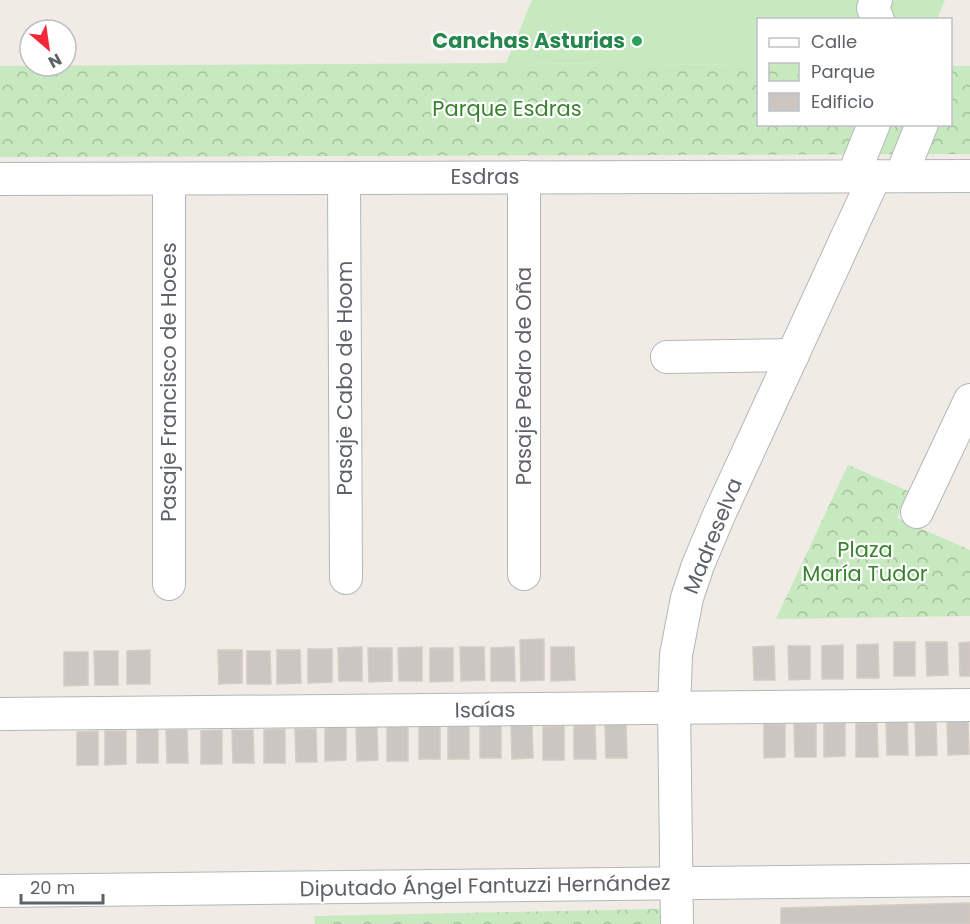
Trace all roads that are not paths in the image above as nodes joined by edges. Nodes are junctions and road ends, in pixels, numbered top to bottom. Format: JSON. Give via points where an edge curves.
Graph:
{"nodes":[{"id":1,"x":876,"y":0,"type":"edge"},
{"id":2,"x":877,"y":18,"type":"edge"},
{"id":3,"x":874,"y":126,"type":"edge"},
{"id":4,"x":920,"y":126,"type":"edge"},
{"id":5,"x":876,"y":176,"type":"junction"},
{"id":6,"x":970,"y":176,"type":"edge"},
{"id":7,"x":524,"y":177,"type":"junction"},
{"id":8,"x":344,"y":178,"type":"junction"},
{"id":9,"x":0,"y":179,"type":"edge"},
{"id":10,"x":169,"y":179,"type":"junction"},
{"id":11,"x":793,"y":355,"type":"junction"},
{"id":12,"x":667,"y":357,"type":"dead end"},
{"id":13,"x":970,"y":400,"type":"edge"},
{"id":14,"x":918,"y":512,"type":"dead end"},
{"id":15,"x":524,"y":574,"type":"dead end"},
{"id":16,"x":346,"y":578,"type":"dead end"},
{"id":17,"x":169,"y":584,"type":"dead end"},
{"id":18,"x":970,"y":705,"type":"edge"},
{"id":19,"x":674,"y":708,"type":"junction"},
{"id":20,"x":0,"y":714,"type":"edge"},
{"id":21,"x":970,"y":880,"type":"edge"},
{"id":22,"x":677,"y":884,"type":"junction"},
{"id":23,"x":0,"y":891,"type":"edge"},
{"id":24,"x":677,"y":924,"type":"edge"}],
"edges":[{"from":1,"to":2,"type":"street","via":[[873,8]]},
{"from":3,"to":5,"type":"street","name":"Madreselva"},
{"from":4,"to":5,"type":"street","name":"Madreselva"},
{"from":5,"to":6,"type":"street","name":"Esdras"},
{"from":5,"to":7,"type":"street","name":"Esdras"},
{"from":5,"to":11,"type":"street","name":"Madreselva"},
{"from":7,"to":8,"type":"street","name":"Esdras"},
{"from":7,"to":15,"type":"street","name":"Pasaje Pedro de Oña"},
{"from":8,"to":10,"type":"street","name":"Esdras"},
{"from":8,"to":16,"type":"street","name":"Pasaje Cabo de Hoom"},
{"from":9,"to":10,"type":"street","name":"Esdras"},
{"from":10,"to":17,"type":"street","name":"Pasaje Francisco de Hoces"},
{"from":11,"to":12,"type":"street"},
{"from":11,"to":19,"type":"street","name":"Madreselva","via":[[687,597],[679,631]]},
{"from":13,"to":14,"type":"street"},
{"from":18,"to":19,"type":"street","name":"Isaías"},
{"from":19,"to":20,"type":"street","name":"Isaías"},
{"from":19,"to":22,"type":"street","name":"Madreselva"},
{"from":21,"to":22,"type":"street","name":"Diputado Ángel Fantuzzi Hernández"},
{"from":22,"to":23,"type":"street","name":"Diputado Ángel Fantuzzi Hernández"},
{"from":22,"to":24,"type":"street","name":"Madreselva"}]}
